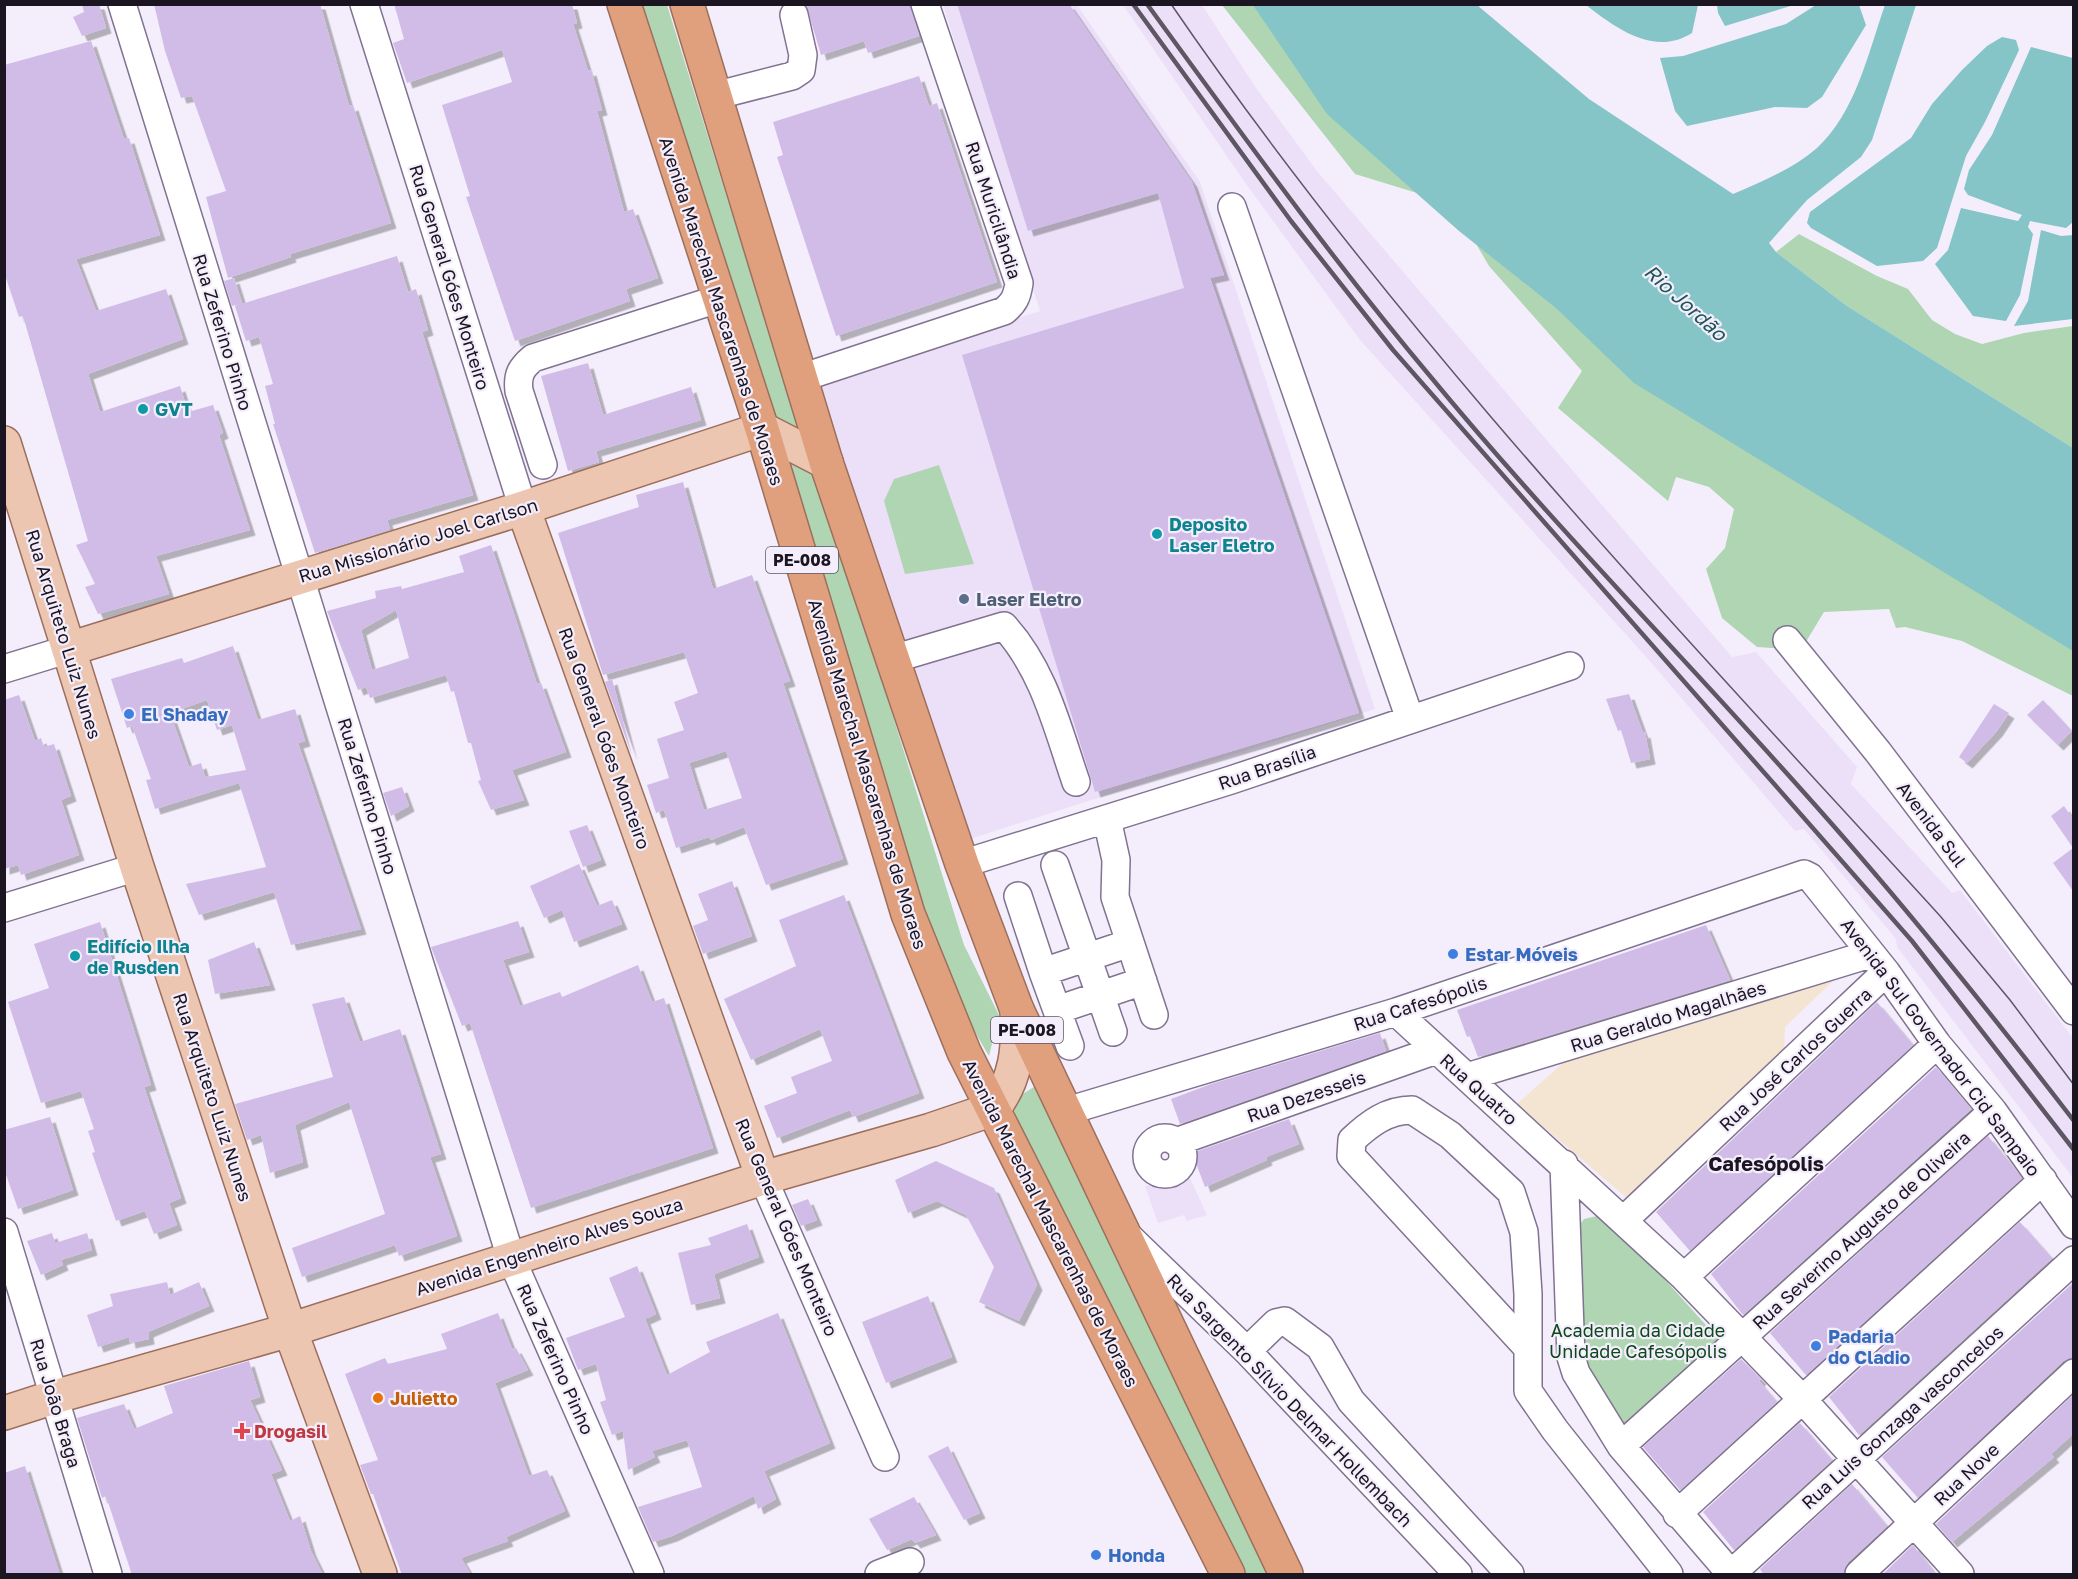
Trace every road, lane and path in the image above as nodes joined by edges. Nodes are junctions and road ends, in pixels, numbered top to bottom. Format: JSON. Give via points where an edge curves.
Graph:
{"nodes":[{"id":1,"x":122,"y":4,"type":"edge"},
{"id":2,"x":364,"y":4,"type":"edge"},
{"id":3,"x":624,"y":4,"type":"edge"},
{"id":4,"x":687,"y":4,"type":"edge"},
{"id":5,"x":926,"y":4,"type":"edge"},
{"id":6,"x":794,"y":15,"type":"dead end"},
{"id":7,"x":714,"y":96,"type":"junction"},
{"id":8,"x":1232,"y":207,"type":"dead end"},
{"id":9,"x":718,"y":299,"type":"junction"},
{"id":10,"x":801,"y":378,"type":"junction"},
{"id":11,"x":762,"y":429,"type":"junction"},
{"id":12,"x":4,"y":443,"type":"edge"},
{"id":13,"x":826,"y":462,"type":"junction"},
{"id":14,"x":543,"y":465,"type":"dead end"},
{"id":15,"x":523,"y":508,"type":"junction"},
{"id":16,"x":300,"y":577,"type":"junction"},
{"id":17,"x":1787,"y":640,"type":"dead end"},
{"id":18,"x":69,"y":649,"type":"junction"},
{"id":19,"x":893,"y":659,"type":"junction"},
{"id":20,"x":1570,"y":666,"type":"dead end"},
{"id":21,"x":4,"y":669,"type":"edge"},
{"id":22,"x":1410,"y":719,"type":"junction"},
{"id":23,"x":1076,"y":782,"type":"dead end"},
{"id":24,"x":1109,"y":824,"type":"junction"},
{"id":25,"x":962,"y":864,"type":"junction"},
{"id":26,"x":1055,"y":865,"type":"dead end"},
{"id":27,"x":137,"y":867,"type":"junction"},
{"id":28,"x":1804,"y":874,"type":"joint"},
{"id":29,"x":1018,"y":896,"type":"dead end"},
{"id":30,"x":4,"y":908,"type":"edge"},
{"id":31,"x":1130,"y":943,"type":"junction"},
{"id":32,"x":1087,"y":958,"type":"junction"},
{"id":33,"x":1878,"y":963,"type":"junction"},
{"id":34,"x":1043,"y":972,"type":"junction"},
{"id":35,"x":1143,"y":981,"type":"junction"},
{"id":36,"x":1101,"y":995,"type":"junction"},
{"id":37,"x":1017,"y":1010,"type":"junction"},
{"id":38,"x":1057,"y":1010,"type":"junction"},
{"id":39,"x":2073,"y":1011,"type":"edge"},
{"id":40,"x":1396,"y":1012,"type":"junction"},
{"id":41,"x":1154,"y":1015,"type":"dead end"},
{"id":42,"x":1113,"y":1032,"type":"dead end"},
{"id":43,"x":1937,"y":1044,"type":"junction"},
{"id":44,"x":1070,"y":1046,"type":"dead end"},
{"id":45,"x":1436,"y":1050,"type":"junction"},
{"id":46,"x":1467,"y":1077,"type":"junction"},
{"id":47,"x":993,"y":1109,"type":"junction"},
{"id":48,"x":1067,"y":1111,"type":"junction"},
{"id":49,"x":1993,"y":1111,"type":"junction"},
{"id":50,"x":1176,"y":1142,"type":"dead end"},
{"id":51,"x":1564,"y":1164,"type":"junction"},
{"id":52,"x":762,"y":1178,"type":"junction"},
{"id":53,"x":2043,"y":1180,"type":"junction"},
{"id":54,"x":1624,"y":1219,"type":"junction"},
{"id":55,"x":2073,"y":1225,"type":"edge"},
{"id":56,"x":1120,"y":1228,"type":"junction"},
{"id":57,"x":4,"y":1232,"type":"edge"},
{"id":58,"x":511,"y":1258,"type":"junction"},
{"id":59,"x":2073,"y":1260,"type":"edge"},
{"id":60,"x":1684,"y":1277,"type":"junction"},
{"id":61,"x":290,"y":1330,"type":"junction"},
{"id":62,"x":1743,"y":1337,"type":"junction"},
{"id":63,"x":1527,"y":1347,"type":"junction"},
{"id":64,"x":1247,"y":1352,"type":"junction"},
{"id":65,"x":2073,"y":1373,"type":"edge"},
{"id":66,"x":54,"y":1397,"type":"junction"},
{"id":67,"x":1803,"y":1400,"type":"junction"},
{"id":68,"x":4,"y":1413,"type":"edge"},
{"id":69,"x":1621,"y":1446,"type":"junction"},
{"id":70,"x":885,"y":1456,"type":"dead end"},
{"id":71,"x":1856,"y":1458,"type":"junction"},
{"id":72,"x":1677,"y":1514,"type":"junction"},
{"id":73,"x":1914,"y":1524,"type":"junction"},
{"id":74,"x":910,"y":1562,"type":"dead end"},
{"id":75,"x":108,"y":1575,"type":"edge"},
{"id":76,"x":380,"y":1575,"type":"edge"},
{"id":77,"x":650,"y":1575,"type":"edge"},
{"id":78,"x":879,"y":1575,"type":"edge"},
{"id":79,"x":1228,"y":1575,"type":"edge"},
{"id":80,"x":1286,"y":1575,"type":"edge"},
{"id":81,"x":1458,"y":1575,"type":"edge"},
{"id":82,"x":1510,"y":1575,"type":"edge"},
{"id":83,"x":1669,"y":1575,"type":"edge"},
{"id":84,"x":1731,"y":1575,"type":"edge"},
{"id":85,"x":1859,"y":1575,"type":"edge"},
{"id":86,"x":1960,"y":1575,"type":"edge"}],
"edges":[{"from":1,"to":16,"type":"street","name":"Rua Zeferino Pinho"},
{"from":2,"to":15,"type":"street","name":"Rua General Góes Monteiro"},
{"from":3,"to":9,"type":"highway","name":"Avenida Marechal Mascarenhas de Moraes","number":"PE-008"},
{"from":4,"to":7,"type":"highway","number":"PE-008"},
{"from":5,"to":10,"type":"street","name":"Rua Muricilândia","via":[[1019,283],[1018,294],[1004,311]]},
{"from":6,"to":7,"type":"street","via":[[803,55],[801,70],[792,76]]},
{"from":7,"to":10,"type":"highway","number":"PE-008"},
{"from":8,"to":22,"type":"street"},
{"from":9,"to":11,"type":"highway","name":"Avenida Marechal Mascarenhas de Moraes","number":"PE-008"},
{"from":9,"to":14,"type":"street","via":[[532,358],[522,367],[517,379],[519,391]]},
{"from":10,"to":13,"type":"highway","number":"PE-008"},
{"from":11,"to":13,"type":"main road"},
{"from":11,"to":15,"type":"main road","name":"Rua Missionário Joel Carlson"},
{"from":11,"to":47,"type":"highway","name":"Avenida Marechal Mascarenhas de Moraes","number":"PE-008","via":[[908,914],[964,1052]]},
{"from":12,"to":18,"type":"main road","name":"Rua Arquiteto Luiz Nunes"},
{"from":13,"to":19,"type":"highway","number":"PE-008"},
{"from":15,"to":16,"type":"main road","name":"Rua Missionário Joel Carlson"},
{"from":15,"to":52,"type":"main road","name":"Rua General Góes Monteiro"},
{"from":16,"to":18,"type":"main road","name":"Rua Missionário Joel Carlson"},
{"from":16,"to":58,"type":"street","name":"Rua Zeferino Pinho"},
{"from":17,"to":39,"type":"street","name":"Avenida Sul","via":[[1878,752]]},
{"from":18,"to":21,"type":"street","name":"Rua Missionário Joel Carlson"},
{"from":18,"to":27,"type":"main road","name":"Rua Arquiteto Luiz Nunes"},
{"from":19,"to":23,"type":"street","via":[[1004,626],[1040,677]]},
{"from":19,"to":25,"type":"highway","number":"PE-008"},
{"from":20,"to":22,"type":"street","name":"Rua Brasília"},
{"from":22,"to":24,"type":"street","name":"Rua Brasília"},
{"from":24,"to":25,"type":"street","name":"Rua Brasília"},
{"from":24,"to":31,"type":"street","via":[[1116,860],[1115,897]]},
{"from":25,"to":37,"type":"highway","number":"PE-008"},
{"from":26,"to":32,"type":"street"},
{"from":27,"to":30,"type":"street"},
{"from":27,"to":61,"type":"main road","name":"Rua Arquiteto Luiz Nunes"},
{"from":28,"to":33,"type":"street","name":"Avenida Sul Governador Cid Sampaio"},
{"from":28,"to":40,"type":"street","name":"Rua Cafesópolis"},
{"from":29,"to":34,"type":"street"},
{"from":31,"to":32,"type":"street"},
{"from":31,"to":35,"type":"street"},
{"from":32,"to":34,"type":"street"},
{"from":32,"to":36,"type":"street"},
{"from":33,"to":43,"type":"street","name":"Avenida Sul Governador Cid Sampaio"},
{"from":33,"to":46,"type":"street","name":"Rua Geraldo Magalhães"},
{"from":33,"to":54,"type":"street","name":"Rua José Carlos Guerra"},
{"from":34,"to":38,"type":"street"},
{"from":35,"to":36,"type":"street"},
{"from":35,"to":41,"type":"street"},
{"from":36,"to":38,"type":"street"},
{"from":36,"to":42,"type":"street"},
{"from":37,"to":47,"type":"main road","via":[[1019,1045],[1013,1075]]},
{"from":37,"to":48,"type":"highway","number":"PE-008"},
{"from":38,"to":44,"type":"street"},
{"from":40,"to":45,"type":"street","name":"Rua Quatro"},
{"from":40,"to":48,"type":"street","name":"Rua Cafesópolis"},
{"from":43,"to":49,"type":"street","name":"Avenida Sul Governador Cid Sampaio"},
{"from":43,"to":60,"type":"street"},
{"from":45,"to":46,"type":"street","name":"Rua Quatro"},
{"from":45,"to":50,"type":"street","name":"Rua Dezesseis"},
{"from":46,"to":51,"type":"street","name":"Rua Quatro"},
{"from":47,"to":52,"type":"main road","name":"Avenida Engenheiro Alves Souza"},
{"from":47,"to":79,"type":"highway","name":"Avenida Marechal Mascarenhas de Moraes","number":"PE-008"},
{"from":48,"to":56,"type":"highway","number":"PE-008"},
{"from":49,"to":53,"type":"street","name":"Avenida Sul Governador Cid Sampaio"},
{"from":49,"to":62,"type":"street","name":"Rua Severino Augusto de Oliveira"},
{"from":51,"to":54,"type":"street","name":"Rua Quatro"},
{"from":51,"to":69,"type":"street","via":[[1571,1358],[1576,1373]]},
{"from":52,"to":58,"type":"main road","name":"Avenida Engenheiro Alves Souza"},
{"from":52,"to":70,"type":"street","name":"Rua General Góes Monteiro"},
{"from":53,"to":55,"type":"street","name":"Avenida Sul Governador Cid Sampaio"},
{"from":53,"to":67,"type":"street"},
{"from":54,"to":60,"type":"street","name":"Rua Quatro"},
{"from":56,"to":64,"type":"street","name":"Rua Sargento Sílvio Delmar Hollembach"},
{"from":56,"to":80,"type":"highway","number":"PE-008"},
{"from":57,"to":66,"type":"street","name":"Rua João Braga"},
{"from":58,"to":61,"type":"main road","name":"Avenida Engenheiro Alves Souza"},
{"from":58,"to":77,"type":"street","name":"Rua Zeferino Pinho"},
{"from":59,"to":71,"type":"street","name":"Rua Luis Gonzaga vasconcelos"},
{"from":60,"to":62,"type":"street","name":"Rua Quatro"},
{"from":61,"to":66,"type":"main road","name":"Avenida Engenheiro Alves Souza"},
{"from":61,"to":76,"type":"main road","name":"Rua Arquiteto Luiz Nunes"},
{"from":62,"to":67,"type":"street","name":"Rua Quatro"},
{"from":62,"to":69,"type":"street","name":"Rua Severino Augusto de Oliveira"},
{"from":63,"to":63,"type":"street","via":[[1524,1232],[1511,1192],[1450,1135],[1412,1110],[1387,1114],[1367,1126],[1352,1140],[1351,1156]]},
{"from":63,"to":83,"type":"street","via":[[1526,1379],[1532,1399]]},
{"from":64,"to":81,"type":"street","name":"Rua Sargento Sílvio Delmar Hollembach"},
{"from":64,"to":82,"type":"street","via":[[1268,1329],[1285,1321],[1320,1347],[1351,1401]]},
{"from":65,"to":73,"type":"street","name":"Rua Nove"},
{"from":66,"to":68,"type":"main road","name":"Avenida Engenheiro Alves Souza"},
{"from":66,"to":75,"type":"street","name":"Rua João Braga"},
{"from":67,"to":71,"type":"street","name":"Rua Quatro"},
{"from":67,"to":72,"type":"street"},
{"from":69,"to":72,"type":"street"},
{"from":71,"to":73,"type":"street","name":"Rua Quatro"},
{"from":71,"to":84,"type":"street","name":"Rua Luis Gonzaga vasconcelos"},
{"from":72,"to":84,"type":"street"},
{"from":73,"to":85,"type":"street","name":"Rua Nove"},
{"from":73,"to":86,"type":"street","name":"Rua Quatro"},
{"from":74,"to":78,"type":"street"}]}
